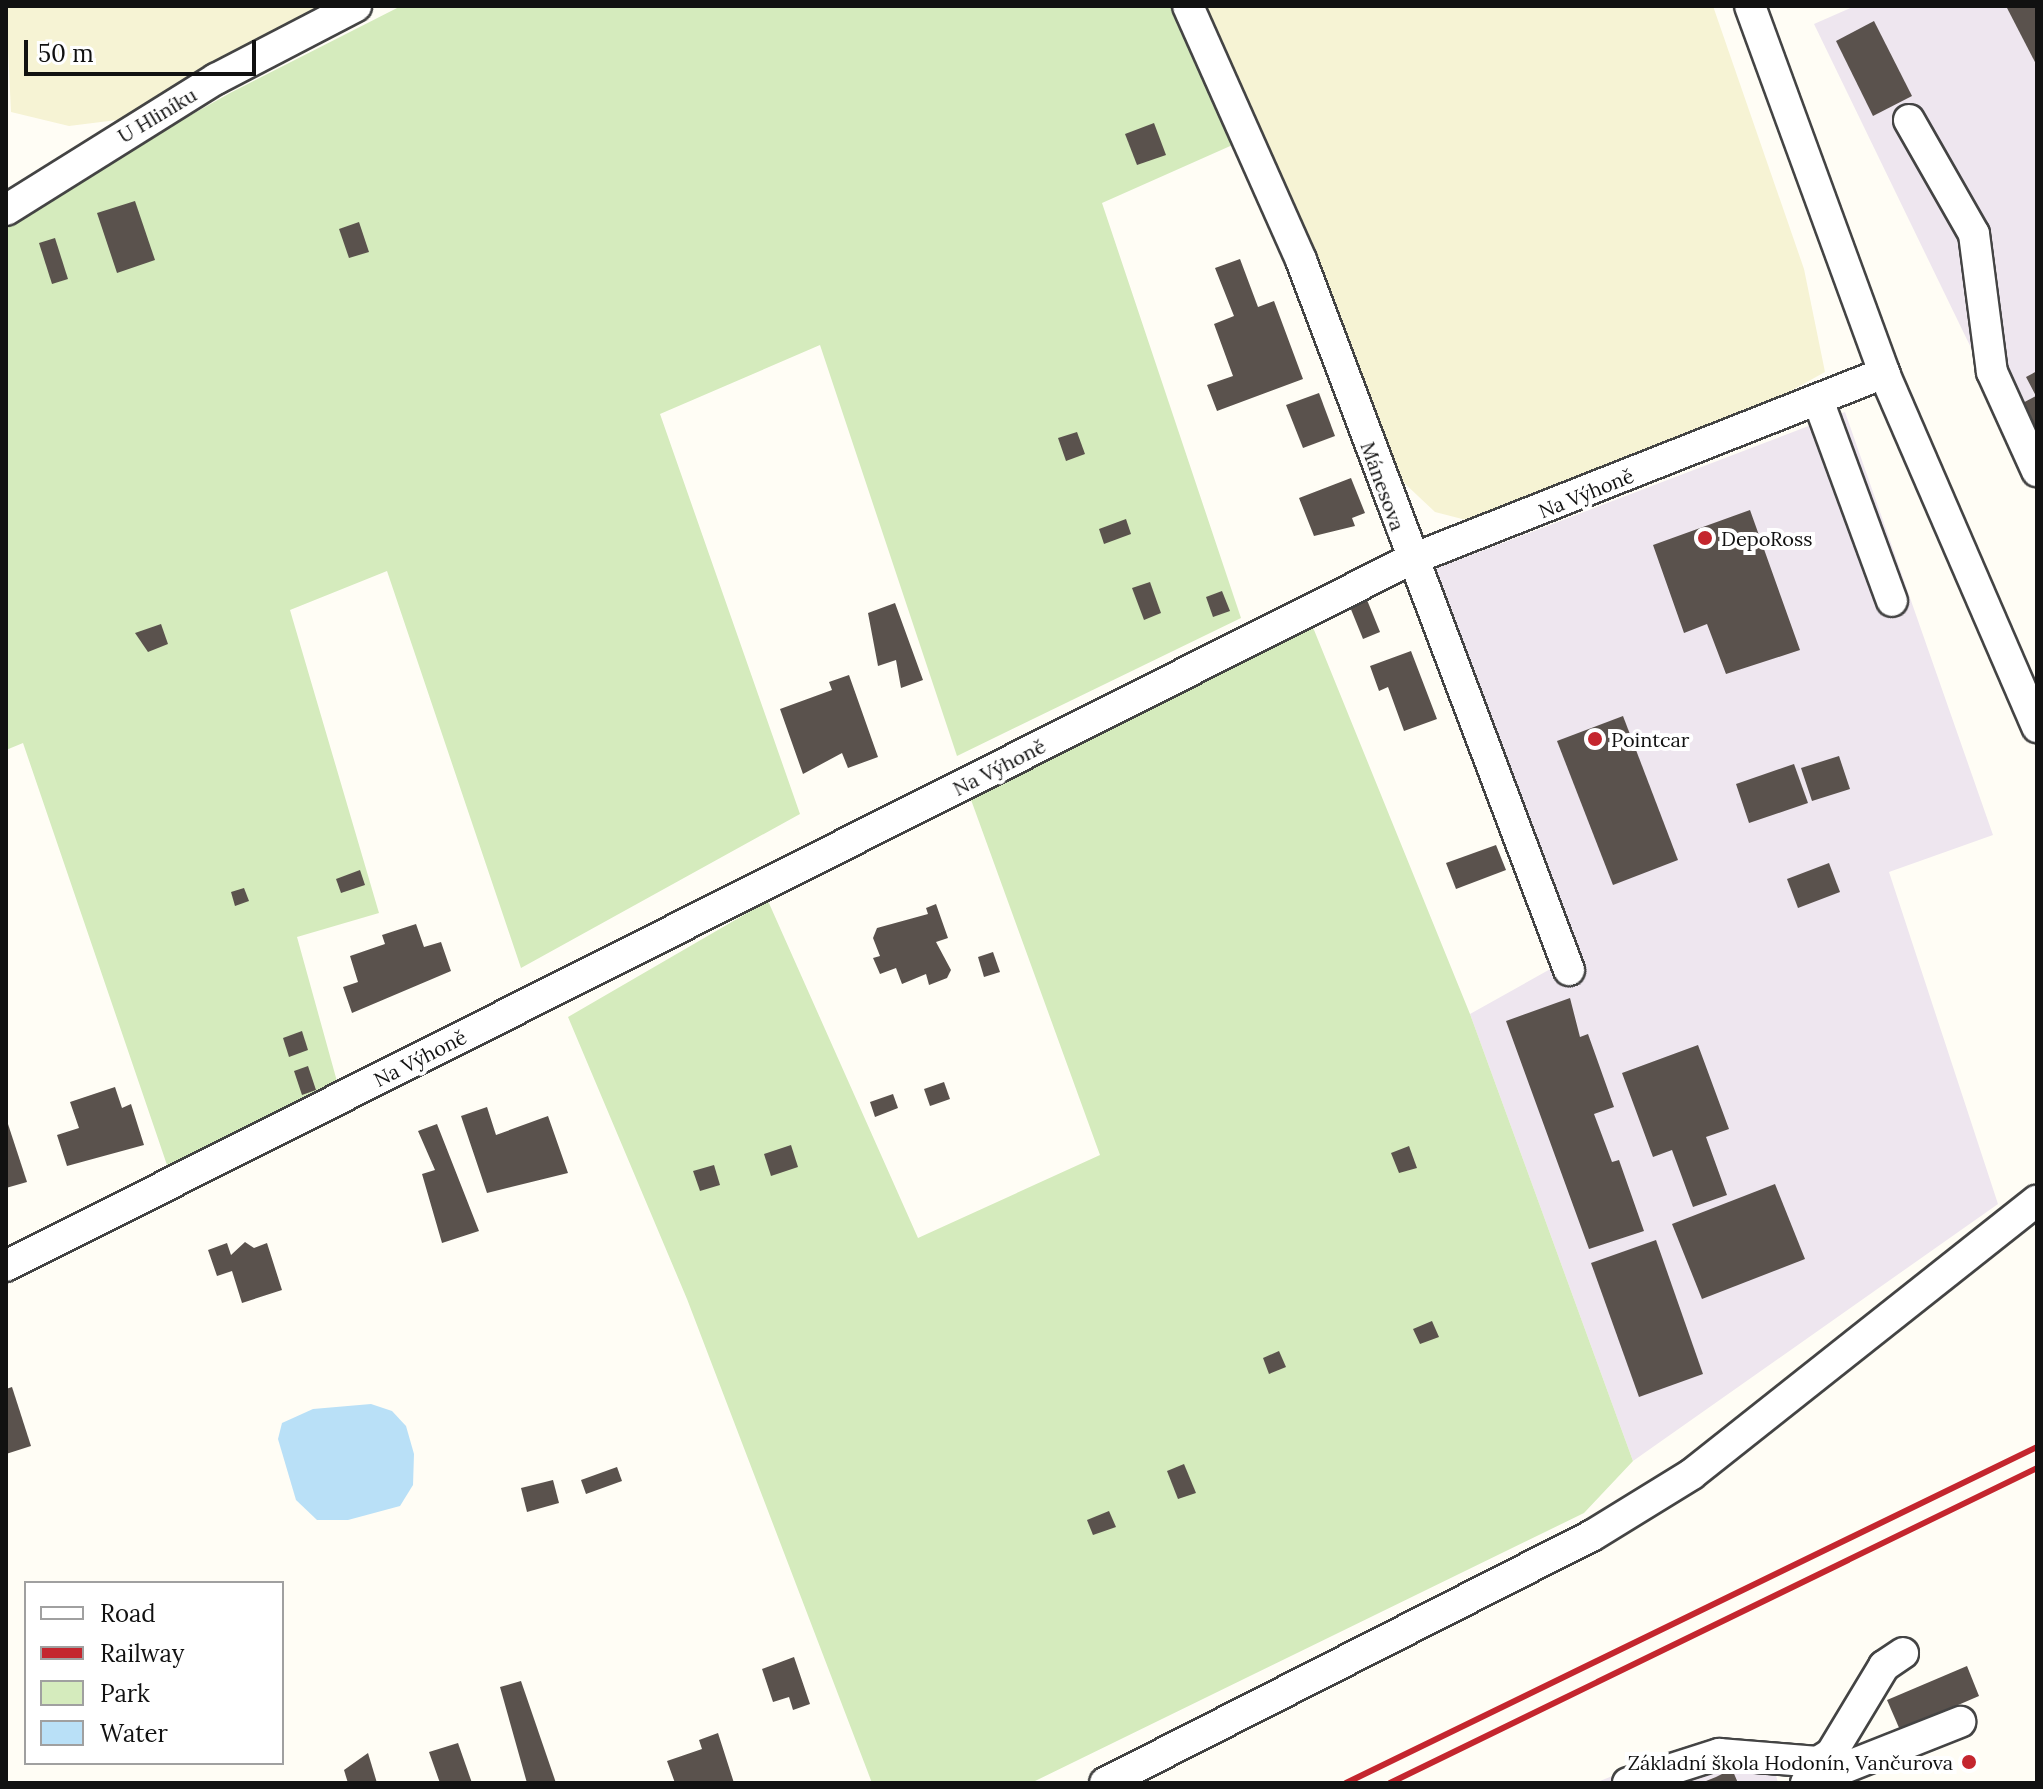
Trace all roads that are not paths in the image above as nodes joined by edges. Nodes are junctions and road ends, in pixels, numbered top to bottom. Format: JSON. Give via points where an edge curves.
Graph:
{"nodes":[{"id":1,"x":356,"y":6,"type":"edge"},
{"id":2,"x":1188,"y":6,"type":"edge"},
{"id":3,"x":1750,"y":6,"type":"edge"},
{"id":4,"x":1909,"y":120,"type":"dead end"},
{"id":5,"x":6,"y":210,"type":"edge"},
{"id":6,"x":1884,"y":373,"type":"junction"},
{"id":7,"x":1818,"y":400,"type":"junction"},
{"id":8,"x":2037,"y":471,"type":"edge"},
{"id":9,"x":1410,"y":560,"type":"junction"},
{"id":10,"x":1892,"y":601,"type":"dead end"},
{"id":11,"x":2037,"y":727,"type":"edge"},
{"id":12,"x":1569,"y":970,"type":"dead end"},
{"id":13,"x":2037,"y":1201,"type":"edge"},
{"id":14,"x":6,"y":1266,"type":"edge"},
{"id":15,"x":1903,"y":1653,"type":"dead end"},
{"id":16,"x":1960,"y":1722,"type":"dead end"},
{"id":17,"x":1813,"y":1774,"type":"edge"},
{"id":18,"x":1105,"y":1783,"type":"edge"},
{"id":19,"x":1628,"y":1783,"type":"edge"}],
"edges":[{"from":1,"to":5,"type":"street","name":"U Hliníku","via":[[178,102]]},
{"from":2,"to":9,"type":"street","name":"Mánesova","via":[[1301,260]]},
{"from":3,"to":6,"type":"street"},
{"from":4,"to":8,"type":"street","via":[[1974,234],[1992,372]]},
{"from":6,"to":7,"type":"street","name":"Na Výhoně"},
{"from":6,"to":11,"type":"street"},
{"from":7,"to":9,"type":"street","name":"Na Výhoně"},
{"from":7,"to":10,"type":"street"},
{"from":9,"to":12,"type":"street","name":"Mánesova"},
{"from":9,"to":14,"type":"street","name":"Na Výhoně"},
{"from":13,"to":18,"type":"street","via":[[1655,1497],[1593,1535]]},
{"from":15,"to":17,"type":"street","via":[[1884,1666],[1831,1754]]},
{"from":16,"to":17,"type":"street"},
{"from":17,"to":19,"type":"street","via":[[1719,1754]]}]}
